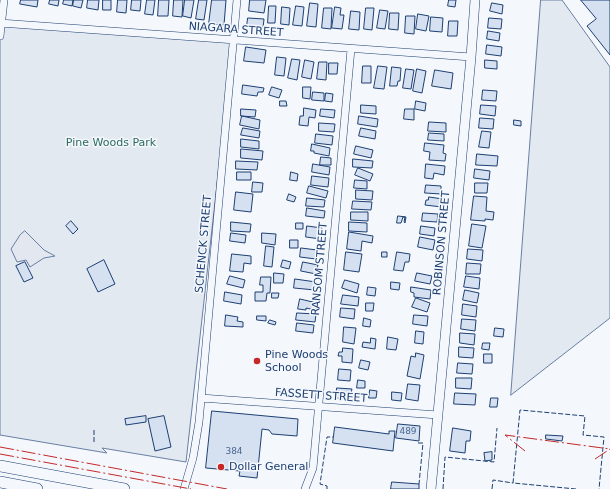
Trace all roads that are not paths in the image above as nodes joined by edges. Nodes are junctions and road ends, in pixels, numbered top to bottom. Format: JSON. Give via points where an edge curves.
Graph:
{"nodes":[{"id":1,"x":4,"y":0,"type":"edge"},
{"id":2,"x":237,"y":0,"type":"edge"},
{"id":3,"x":474,"y":0,"type":"edge"},
{"id":4,"x":1,"y":24,"type":"edge"},
{"id":5,"x":0,"y":36,"type":"edge"},
{"id":6,"x":233,"y":40,"type":"junction"},
{"id":7,"x":351,"y":49,"type":"junction"},
{"id":8,"x":471,"y":57,"type":"junction"},
{"id":9,"x":201,"y":398,"type":"junction"},
{"id":10,"x":319,"y":407,"type":"junction"},
{"id":11,"x":438,"y":415,"type":"junction"},
{"id":12,"x":0,"y":466,"type":"edge"},
{"id":13,"x":0,"y":482,"type":"edge"},
{"id":14,"x":36,"y":489,"type":"edge"},
{"id":15,"x":124,"y":489,"type":"edge"},
{"id":16,"x":184,"y":489,"type":"edge"},
{"id":17,"x":305,"y":489,"type":"edge"},
{"id":18,"x":431,"y":489,"type":"edge"}],
"edges":[{"from":1,"to":4,"type":"street"},
{"from":2,"to":6,"type":"street","name":"SCHENCK STREET"},
{"from":3,"to":8,"type":"street","name":"ROBINSON STREET"},
{"from":4,"to":5,"type":"street"},
{"from":4,"to":6,"type":"street","name":"NIAGARA STREET"},
{"from":6,"to":7,"type":"street","name":"NIAGARA STREET"},
{"from":6,"to":9,"type":"street","name":"SCHENCK STREET"},
{"from":7,"to":8,"type":"street","name":"NIAGARA STREET"},
{"from":7,"to":10,"type":"street","name":"RANSOM STREET"},
{"from":8,"to":11,"type":"street","name":"ROBINSON STREET"},
{"from":9,"to":10,"type":"street","name":"FASSETT STREET"},
{"from":9,"to":16,"type":"street","name":"SCHENCK STREET","via":[[196,443]]},
{"from":10,"to":11,"type":"street","name":"FASSETT STREET"},
{"from":10,"to":17,"type":"street","name":"RANSOM STREET","via":[[313,468]]},
{"from":11,"to":18,"type":"street","name":"ROBINSON STREET"},
{"from":12,"to":15,"type":"main road"},
{"from":13,"to":14,"type":"main road"}]}
